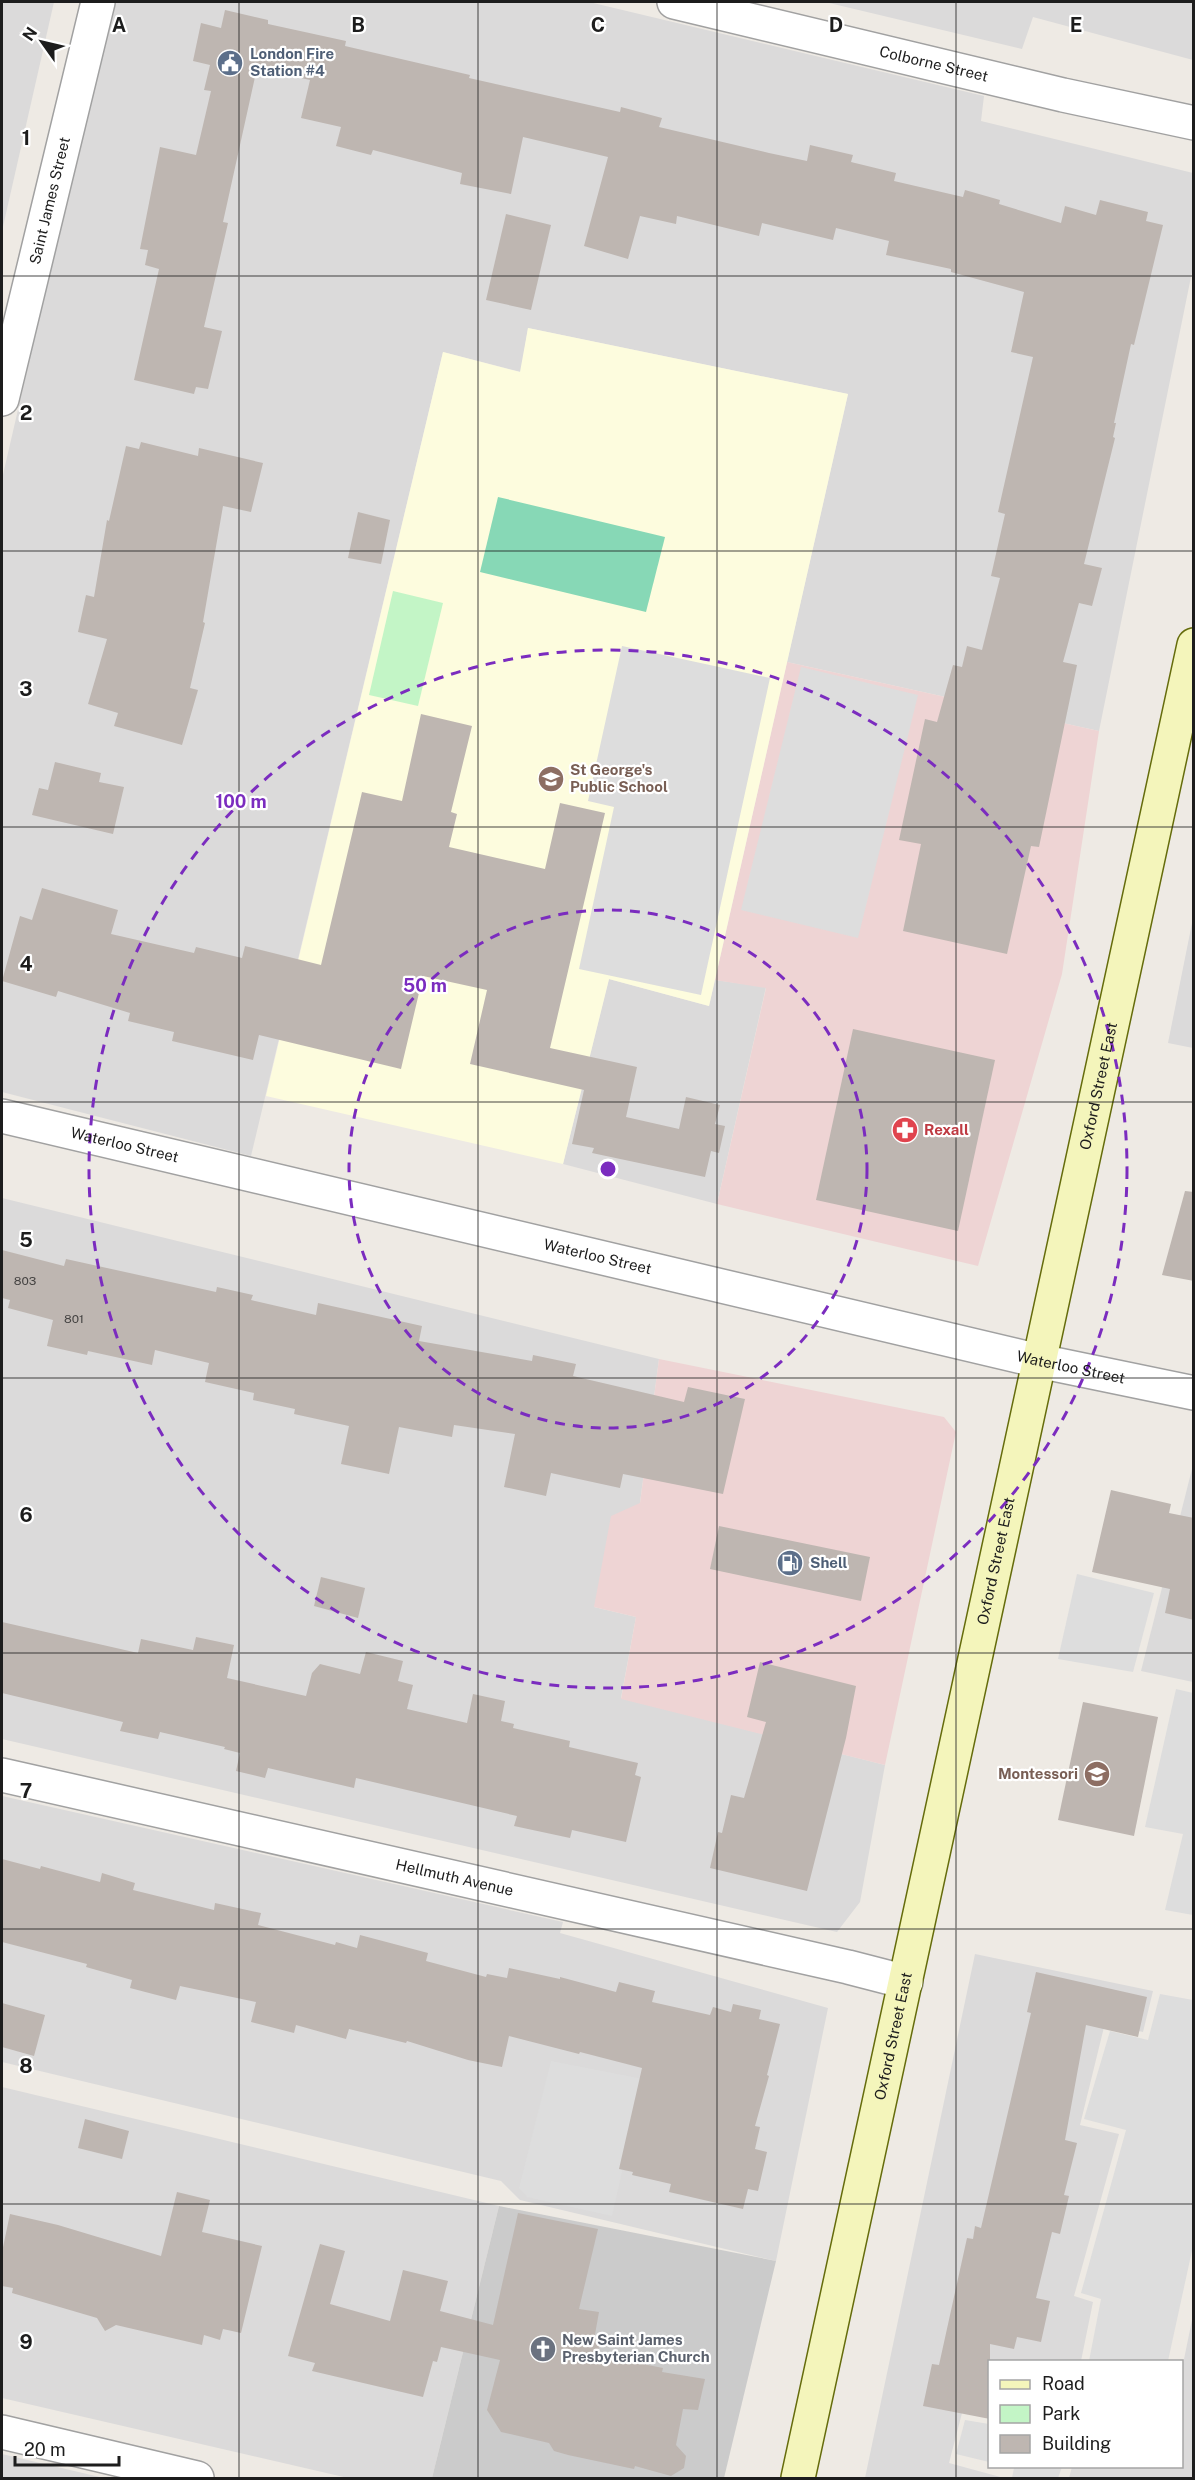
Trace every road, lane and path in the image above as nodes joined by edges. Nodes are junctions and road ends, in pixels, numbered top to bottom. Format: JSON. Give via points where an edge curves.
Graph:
{"nodes":[{"id":1,"x":98,"y":2,"type":"edge"},
{"id":2,"x":674,"y":2,"type":"edge"},
{"id":3,"x":1194,"y":123,"type":"edge"},
{"id":4,"x":2,"y":399,"type":"edge"},
{"id":5,"x":1194,"y":645,"type":"edge"},
{"id":6,"x":2,"y":1116,"type":"edge"},
{"id":7,"x":1039,"y":1361,"type":"junction"},
{"id":8,"x":1194,"y":1393,"type":"edge"},
{"id":9,"x":2,"y":1775,"type":"edge"},
{"id":10,"x":906,"y":1982,"type":"junction"},
{"id":11,"x":2,"y":2432,"type":"edge"},
{"id":12,"x":155,"y":2474,"type":"edge"},
{"id":13,"x":197,"y":2478,"type":"edge"},
{"id":14,"x":798,"y":2478,"type":"edge"}],
"edges":[{"from":1,"to":4,"type":"street","name":"Saint James Street"},
{"from":2,"to":3,"type":"street","name":"Colborne Street"},
{"from":5,"to":7,"type":"main road","name":"Oxford Street East"},
{"from":6,"to":7,"type":"street","name":"Waterloo Street"},
{"from":7,"to":8,"type":"street","name":"Waterloo Street"},
{"from":7,"to":10,"type":"main road","name":"Oxford Street East"},
{"from":9,"to":10,"type":"street","name":"Hellmuth Avenue"},
{"from":10,"to":14,"type":"main road","name":"Oxford Street East"},
{"from":11,"to":12,"type":"street"},
{"from":12,"to":13,"type":"street"}]}
